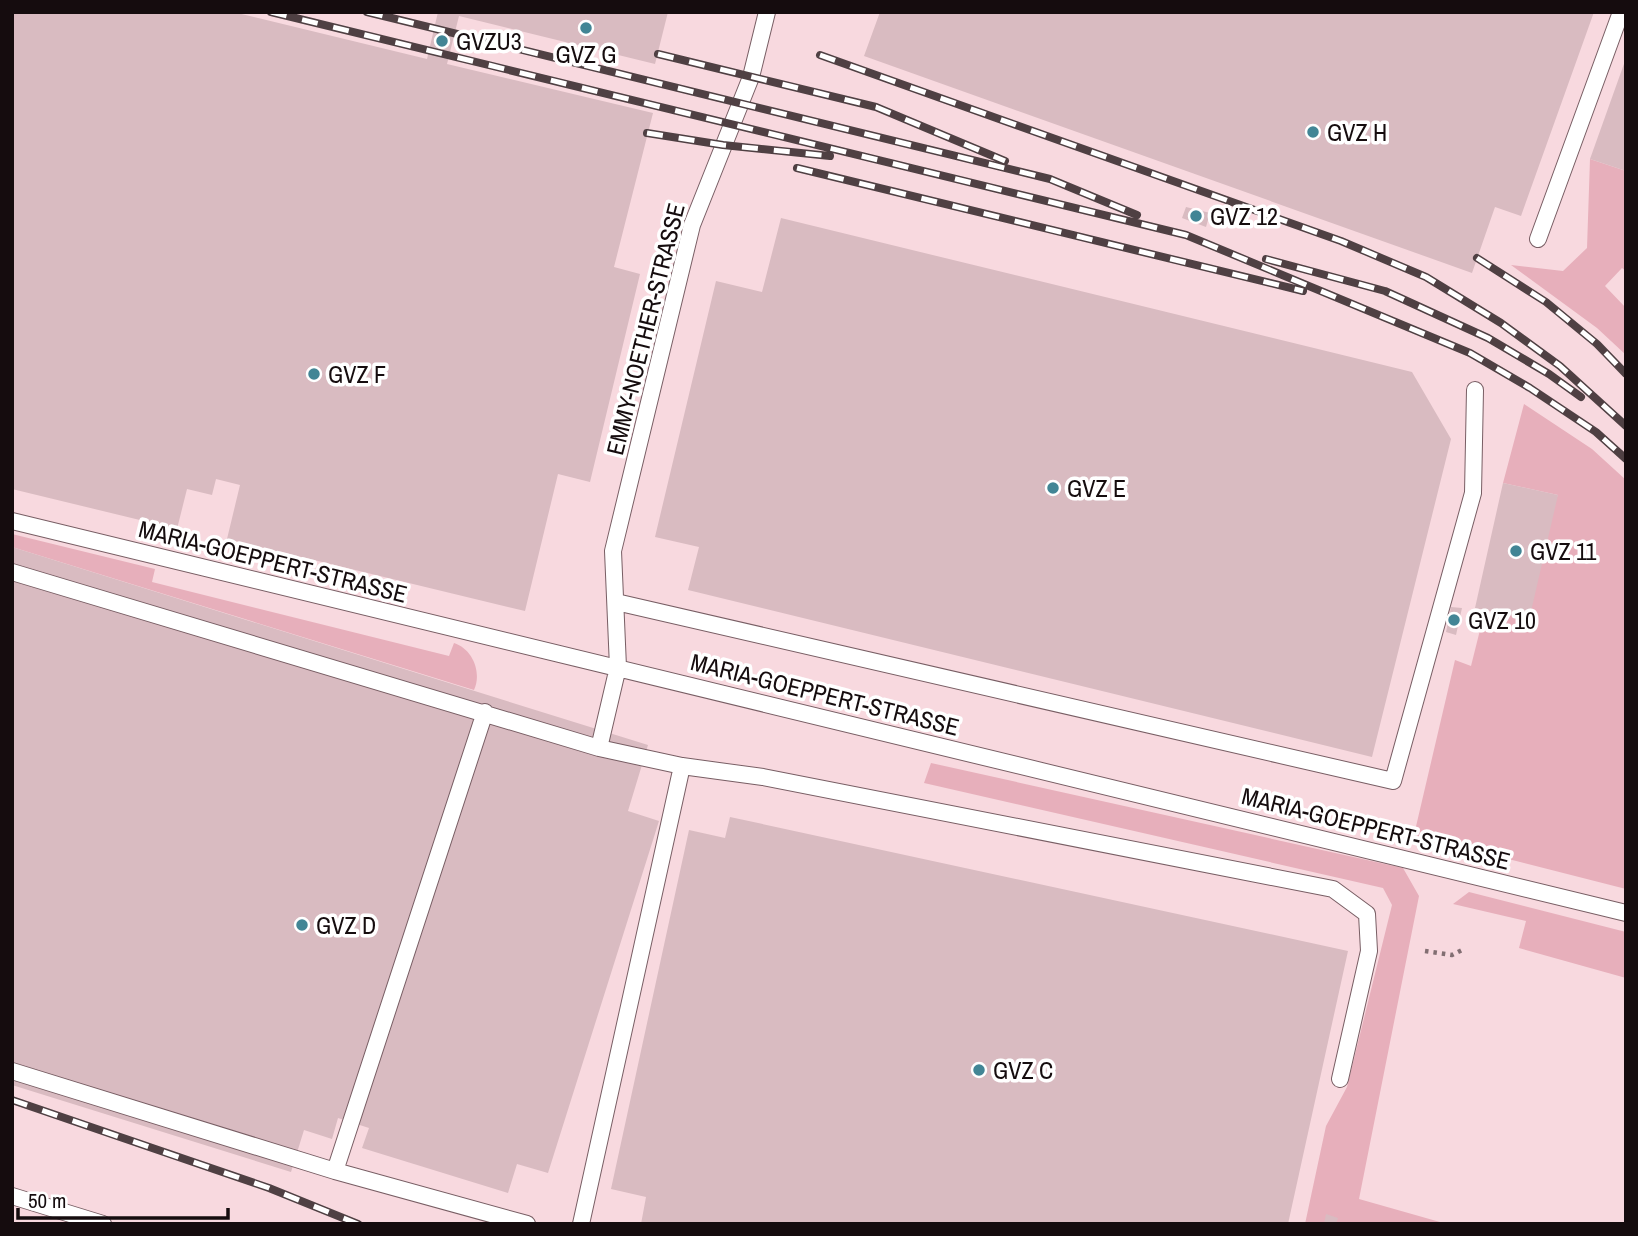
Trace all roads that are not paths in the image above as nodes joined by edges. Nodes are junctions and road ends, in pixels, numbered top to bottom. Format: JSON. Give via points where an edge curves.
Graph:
{"nodes":[{"id":1,"x":767,"y":12,"type":"edge"},
{"id":2,"x":1622,"y":12,"type":"edge"},
{"id":3,"x":1538,"y":239,"type":"dead end"},
{"id":4,"x":1475,"y":390,"type":"dead end"},
{"id":5,"x":12,"y":521,"type":"edge"},
{"id":6,"x":12,"y":572,"type":"edge"},
{"id":7,"x":616,"y":602,"type":"junction"},
{"id":8,"x":618,"y":667,"type":"junction"},
{"id":9,"x":485,"y":712,"type":"junction"},
{"id":10,"x":599,"y":747,"type":"junction"},
{"id":11,"x":682,"y":766,"type":"junction"},
{"id":12,"x":1626,"y":913,"type":"edge"},
{"id":13,"x":12,"y":1071,"type":"edge"},
{"id":14,"x":1339,"y":1079,"type":"dead end"},
{"id":15,"x":335,"y":1171,"type":"junction"},
{"id":16,"x":12,"y":1196,"type":"edge"},
{"id":17,"x":103,"y":1224,"type":"edge"},
{"id":18,"x":527,"y":1224,"type":"edge"},
{"id":19,"x":581,"y":1224,"type":"edge"}],
"edges":[{"from":1,"to":7,"type":"lane","name":"EMMY-NOETHER-STRASSE","via":[[751,77],[692,225],[613,551]]},
{"from":2,"to":3,"type":"lane"},
{"from":4,"to":7,"type":"lane","via":[[1473,493],[1393,781]]},
{"from":5,"to":8,"type":"lane","name":"MARIA-GOEPPERT-STRASSE"},
{"from":6,"to":9,"type":"lane"},
{"from":7,"to":8,"type":"lane","name":"EMMY-NOETHER-STRASSE"},
{"from":8,"to":10,"type":"lane","name":"EMMY-NOETHER-STRASSE"},
{"from":8,"to":12,"type":"lane","name":"MARIA-GOEPPERT-STRASSE"},
{"from":9,"to":10,"type":"lane"},
{"from":9,"to":15,"type":"lane"},
{"from":10,"to":11,"type":"lane"},
{"from":11,"to":14,"type":"lane","via":[[762,777],[1333,889],[1367,914],[1369,951]]},
{"from":11,"to":19,"type":"lane"},
{"from":13,"to":15,"type":"lane"},
{"from":15,"to":18,"type":"lane"},
{"from":16,"to":17,"type":"lane"}]}
